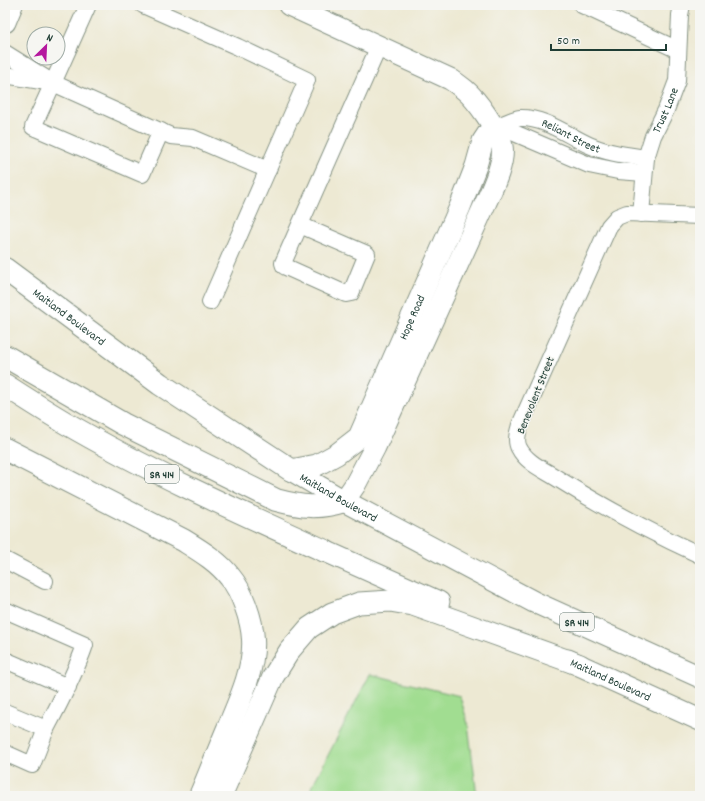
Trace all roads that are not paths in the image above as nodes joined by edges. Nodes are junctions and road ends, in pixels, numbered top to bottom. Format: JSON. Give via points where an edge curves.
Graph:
{"nodes":[{"id":1,"x":12,"y":5,"type":"edge"},
{"id":2,"x":88,"y":5,"type":"edge"},
{"id":3,"x":143,"y":5,"type":"edge"},
{"id":4,"x":289,"y":5,"type":"edge"},
{"id":5,"x":582,"y":5,"type":"edge"},
{"id":6,"x":682,"y":5,"type":"edge"},
{"id":7,"x":5,"y":22,"type":"edge"},
{"id":8,"x":379,"y":46,"type":"junction"},
{"id":9,"x":678,"y":50,"type":"junction"},
{"id":10,"x":5,"y":53,"type":"edge"},
{"id":11,"x":5,"y":75,"type":"edge"},
{"id":12,"x":53,"y":83,"type":"junction"},
{"id":13,"x":496,"y":126,"type":"junction"},
{"id":14,"x":161,"y":131,"type":"junction"},
{"id":15,"x":645,"y":165,"type":"junction"},
{"id":16,"x":268,"y":170,"type":"junction"},
{"id":17,"x":641,"y":214,"type":"junction"},
{"id":18,"x":700,"y":216,"type":"edge"},
{"id":19,"x":300,"y":225,"type":"junction"},
{"id":20,"x":5,"y":269,"type":"edge"},
{"id":21,"x":210,"y":302,"type":"dead end"},
{"id":22,"x":5,"y":356,"type":"edge"},
{"id":23,"x":5,"y":386,"type":"edge"},
{"id":24,"x":5,"y":401,"type":"edge"},
{"id":25,"x":5,"y":449,"type":"edge"},
{"id":26,"x":291,"y":470,"type":"junction"},
{"id":27,"x":344,"y":501,"type":"junction"},
{"id":28,"x":325,"y":551,"type":"junction"},
{"id":29,"x":700,"y":555,"type":"edge"},
{"id":30,"x":5,"y":560,"type":"edge"},
{"id":31,"x":45,"y":581,"type":"dead end"},
{"id":32,"x":5,"y":610,"type":"edge"},
{"id":33,"x":5,"y":660,"type":"edge"},
{"id":34,"x":580,"y":665,"type":"junction"},
{"id":35,"x":700,"y":677,"type":"edge"},
{"id":36,"x":68,"y":687,"type":"junction"},
{"id":37,"x":5,"y":712,"type":"edge"},
{"id":38,"x":700,"y":720,"type":"edge"},
{"id":39,"x":46,"y":729,"type":"junction"},
{"id":40,"x":5,"y":753,"type":"edge"},
{"id":41,"x":200,"y":796,"type":"edge"},
{"id":42,"x":221,"y":796,"type":"edge"}],
"edges":[{"from":1,"to":7,"type":"main road"},
{"from":2,"to":12,"type":"street"},
{"from":3,"to":16,"type":"street","via":[[307,80]]},
{"from":4,"to":8,"type":"main road","name":"Hope Road"},
{"from":5,"to":9,"type":"street"},
{"from":6,"to":9,"type":"street","name":"Trust Lane"},
{"from":8,"to":13,"type":"main road","name":"Hope Road","via":[[450,79],[466,90]]},
{"from":8,"to":19,"type":"street"},
{"from":9,"to":15,"type":"street","name":"Trust Lane","via":[[676,81],[653,136]]},
{"from":10,"to":12,"type":"street"},
{"from":11,"to":12,"type":"street"},
{"from":12,"to":14,"type":"street"},
{"from":12,"to":14,"type":"street","via":[[33,126],[142,174]]},
{"from":13,"to":15,"type":"street","name":"Reliant Street","via":[[589,165],[618,171]]},
{"from":13,"to":15,"type":"street","name":"Reliant Street","via":[[519,118],[541,121],[589,145]]},
{"from":13,"to":26,"type":"main road","name":"Hope Road","via":[[483,141],[460,207],[359,437],[317,465]]},
{"from":13,"to":27,"type":"main road","name":"Hope Road","via":[[502,147],[500,169],[375,447]]},
{"from":14,"to":16,"type":"street","via":[[171,136],[193,138]]},
{"from":15,"to":17,"type":"street","name":"Trust Lane"},
{"from":16,"to":21,"type":"street"},
{"from":17,"to":18,"type":"street","name":"Benevolent Street"},
{"from":17,"to":29,"type":"street","name":"Benevolent Street","via":[[627,213],[617,217],[609,226],[520,425],[517,438],[519,448],[527,459],[635,523]]},
{"from":19,"to":19,"type":"street","via":[[283,263],[284,266],[346,294],[350,293],[367,254]]},
{"from":20,"to":26,"type":"highway","name":"Maitland Boulevard","number":"SR 414","via":[[160,384]]},
{"from":22,"to":27,"type":"highway","via":[[123,424],[276,500],[316,506]]},
{"from":23,"to":28,"type":"highway","name":"Maitland Boulevard","number":"SR 414","via":[[126,455]]},
{"from":24,"to":28,"type":"highway","via":[[129,472],[173,494],[279,538]]},
{"from":25,"to":41,"type":"highway","via":[[183,540],[209,556],[230,576],[241,593],[253,639],[251,665]]},
{"from":26,"to":27,"type":"main road","name":"Maitland Boulevard","number":"SR 414"},
{"from":27,"to":35,"type":"main road","name":"Maitland Boulevard","number":"SR 414","via":[[534,602]]},
{"from":28,"to":34,"type":"main road","name":"Maitland Boulevard","number":"SR 414"},
{"from":30,"to":31,"type":"street"},
{"from":32,"to":36,"type":"street","via":[[84,645]]},
{"from":33,"to":36,"type":"street"},
{"from":34,"to":38,"type":"main road","name":"Maitland Boulevard","number":"SR 414"},
{"from":34,"to":42,"type":"main road","via":[[413,606],[390,601],[359,603],[332,613],[309,628],[290,650],[273,677]]},
{"from":36,"to":39,"type":"street"},
{"from":37,"to":39,"type":"street"},
{"from":39,"to":40,"type":"street","via":[[32,765]]}]}
